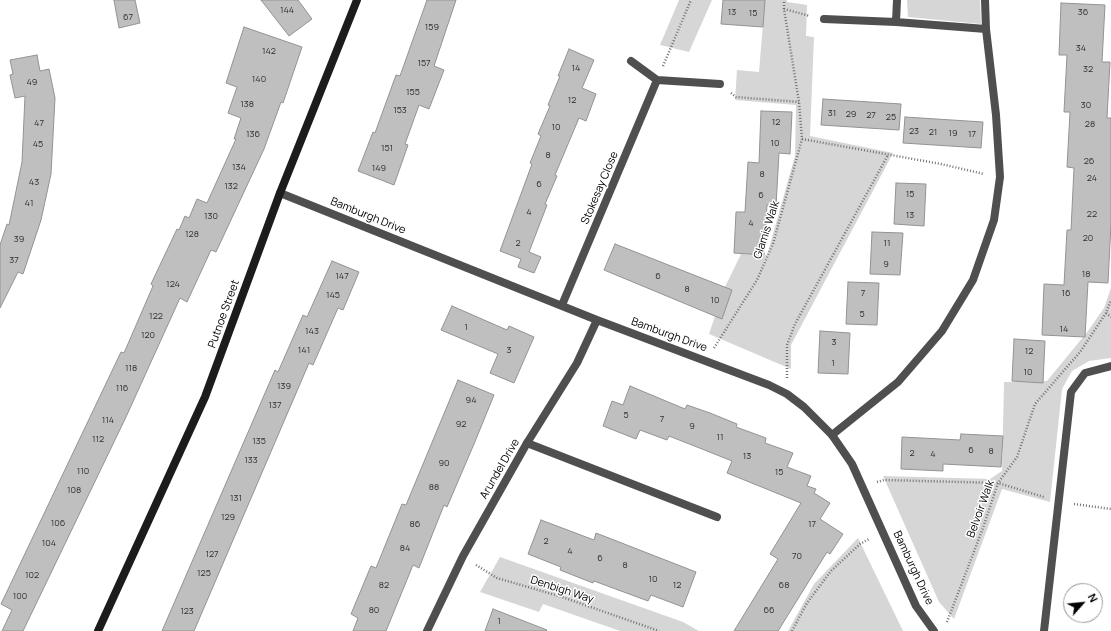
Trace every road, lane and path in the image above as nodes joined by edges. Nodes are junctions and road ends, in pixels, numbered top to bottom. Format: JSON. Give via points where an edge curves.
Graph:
{"nodes":[{"id":1,"x":357,"y":0,"type":"edge"},
{"id":2,"x":691,"y":0,"type":"edge"},
{"id":3,"x":784,"y":0,"type":"edge"},
{"id":4,"x":897,"y":0,"type":"edge"},
{"id":5,"x":985,"y":0,"type":"edge"},
{"id":6,"x":784,"y":9,"type":"junction"},
{"id":7,"x":824,"y":19,"type":"joint"},
{"id":8,"x":896,"y":22,"type":"junction"},
{"id":9,"x":986,"y":29,"type":"junction"},
{"id":10,"x":631,"y":61,"type":"dead end"},
{"id":11,"x":657,"y":80,"type":"junction"},
{"id":12,"x":720,"y":84,"type":"joint"},
{"id":13,"x":799,"y":102,"type":"junction"},
{"id":14,"x":802,"y":139,"type":"junction"},
{"id":15,"x":888,"y":155,"type":"junction"},
{"id":16,"x":1000,"y":177,"type":"junction"},
{"id":17,"x":280,"y":193,"type":"junction"},
{"id":18,"x":1111,"y":300,"type":"edge"},
{"id":19,"x":562,"y":305,"type":"junction"},
{"id":20,"x":1106,"y":313,"type":"junction"},
{"id":21,"x":1111,"y":317,"type":"edge"},
{"id":22,"x":597,"y":320,"type":"junction"},
{"id":23,"x":706,"y":360,"type":"junction"},
{"id":24,"x":1111,"y":366,"type":"edge"},
{"id":25,"x":787,"y":394,"type":"junction"},
{"id":26,"x":832,"y":435,"type":"junction"},
{"id":27,"x":528,"y":443,"type":"junction"},
{"id":28,"x":998,"y":483,"type":"junction"},
{"id":29,"x":862,"y":486,"type":"junction"},
{"id":30,"x":1060,"y":502,"type":"junction"},
{"id":31,"x":1111,"y":509,"type":"edge"},
{"id":32,"x":717,"y":517,"type":"dead end"},
{"id":33,"x":884,"y":531,"type":"junction"},
{"id":34,"x":463,"y":556,"type":"junction"},
{"id":35,"x":947,"y":624,"type":"dead end"},
{"id":36,"x":98,"y":631,"type":"edge"},
{"id":37,"x":427,"y":631,"type":"edge"},
{"id":38,"x":659,"y":631,"type":"edge"},
{"id":39,"x":792,"y":631,"type":"edge"},
{"id":40,"x":934,"y":631,"type":"edge"},
{"id":41,"x":1044,"y":631,"type":"edge"}],
"edges":[{"from":1,"to":17,"type":"street","name":"Putnoe Street"},
{"from":2,"to":11,"type":"path"},
{"from":3,"to":6,"type":"path","name":"Glamis Walk"},
{"from":4,"to":8,"type":"street"},
{"from":5,"to":9,"type":"street"},
{"from":6,"to":7,"type":"path"},
{"from":6,"to":13,"type":"path","name":"Glamis Walk"},
{"from":7,"to":8,"type":"street"},
{"from":8,"to":9,"type":"street"},
{"from":9,"to":16,"type":"street"},
{"from":10,"to":11,"type":"street"},
{"from":11,"to":12,"type":"street"},
{"from":11,"to":19,"type":"street","name":"Stokesay Close"},
{"from":12,"to":13,"type":"path","via":[[736,97]]},
{"from":13,"to":14,"type":"path","name":"Glamis Walk"},
{"from":14,"to":15,"type":"path"},
{"from":14,"to":23,"type":"path","name":"Glamis Walk","via":[[770,252],[757,280]]},
{"from":15,"to":16,"type":"path"},
{"from":15,"to":25,"type":"path","via":[[795,324],[787,345]]},
{"from":16,"to":26,"type":"street","via":[[994,220],[973,280],[942,331],[898,382]]},
{"from":17,"to":19,"type":"street","name":"Bamburgh Drive"},
{"from":17,"to":36,"type":"street","name":"Putnoe Street","via":[[205,397]]},
{"from":18,"to":20,"type":"path","name":"Belvoir Walk"},
{"from":19,"to":22,"type":"street","name":"Bamburgh Drive"},
{"from":20,"to":21,"type":"path"},
{"from":20,"to":28,"type":"path","name":"Belvoir Walk","via":[[1080,352],[1035,404],[1017,457]]},
{"from":22,"to":23,"type":"street","name":"Bamburgh Drive"},
{"from":22,"to":27,"type":"street","name":"Arundel Drive","via":[[577,362]]},
{"from":23,"to":25,"type":"street","name":"Bamburgh Drive"},
{"from":24,"to":30,"type":"street","via":[[1085,373],[1071,392]]},
{"from":25,"to":26,"type":"street","name":"Bamburgh Drive"},
{"from":26,"to":29,"type":"street","name":"Bamburgh Drive","via":[[852,464]]},
{"from":27,"to":32,"type":"street"},
{"from":27,"to":34,"type":"street","name":"Arundel Drive"},
{"from":28,"to":29,"type":"path","via":[[884,480]]},
{"from":28,"to":30,"type":"path"},
{"from":28,"to":35,"type":"path","name":"Belvoir Walk"},
{"from":29,"to":33,"type":"street","name":"Bamburgh Drive"},
{"from":30,"to":31,"type":"path"},
{"from":30,"to":41,"type":"street"},
{"from":33,"to":39,"type":"path","via":[[860,544],[830,571],[806,603]]},
{"from":33,"to":40,"type":"street","name":"Bamburgh Drive","via":[[916,606]]},
{"from":34,"to":37,"type":"street","name":"Arundel Drive"},
{"from":34,"to":38,"type":"path","name":"Denbigh Way","via":[[497,578],[562,597]]}]}
